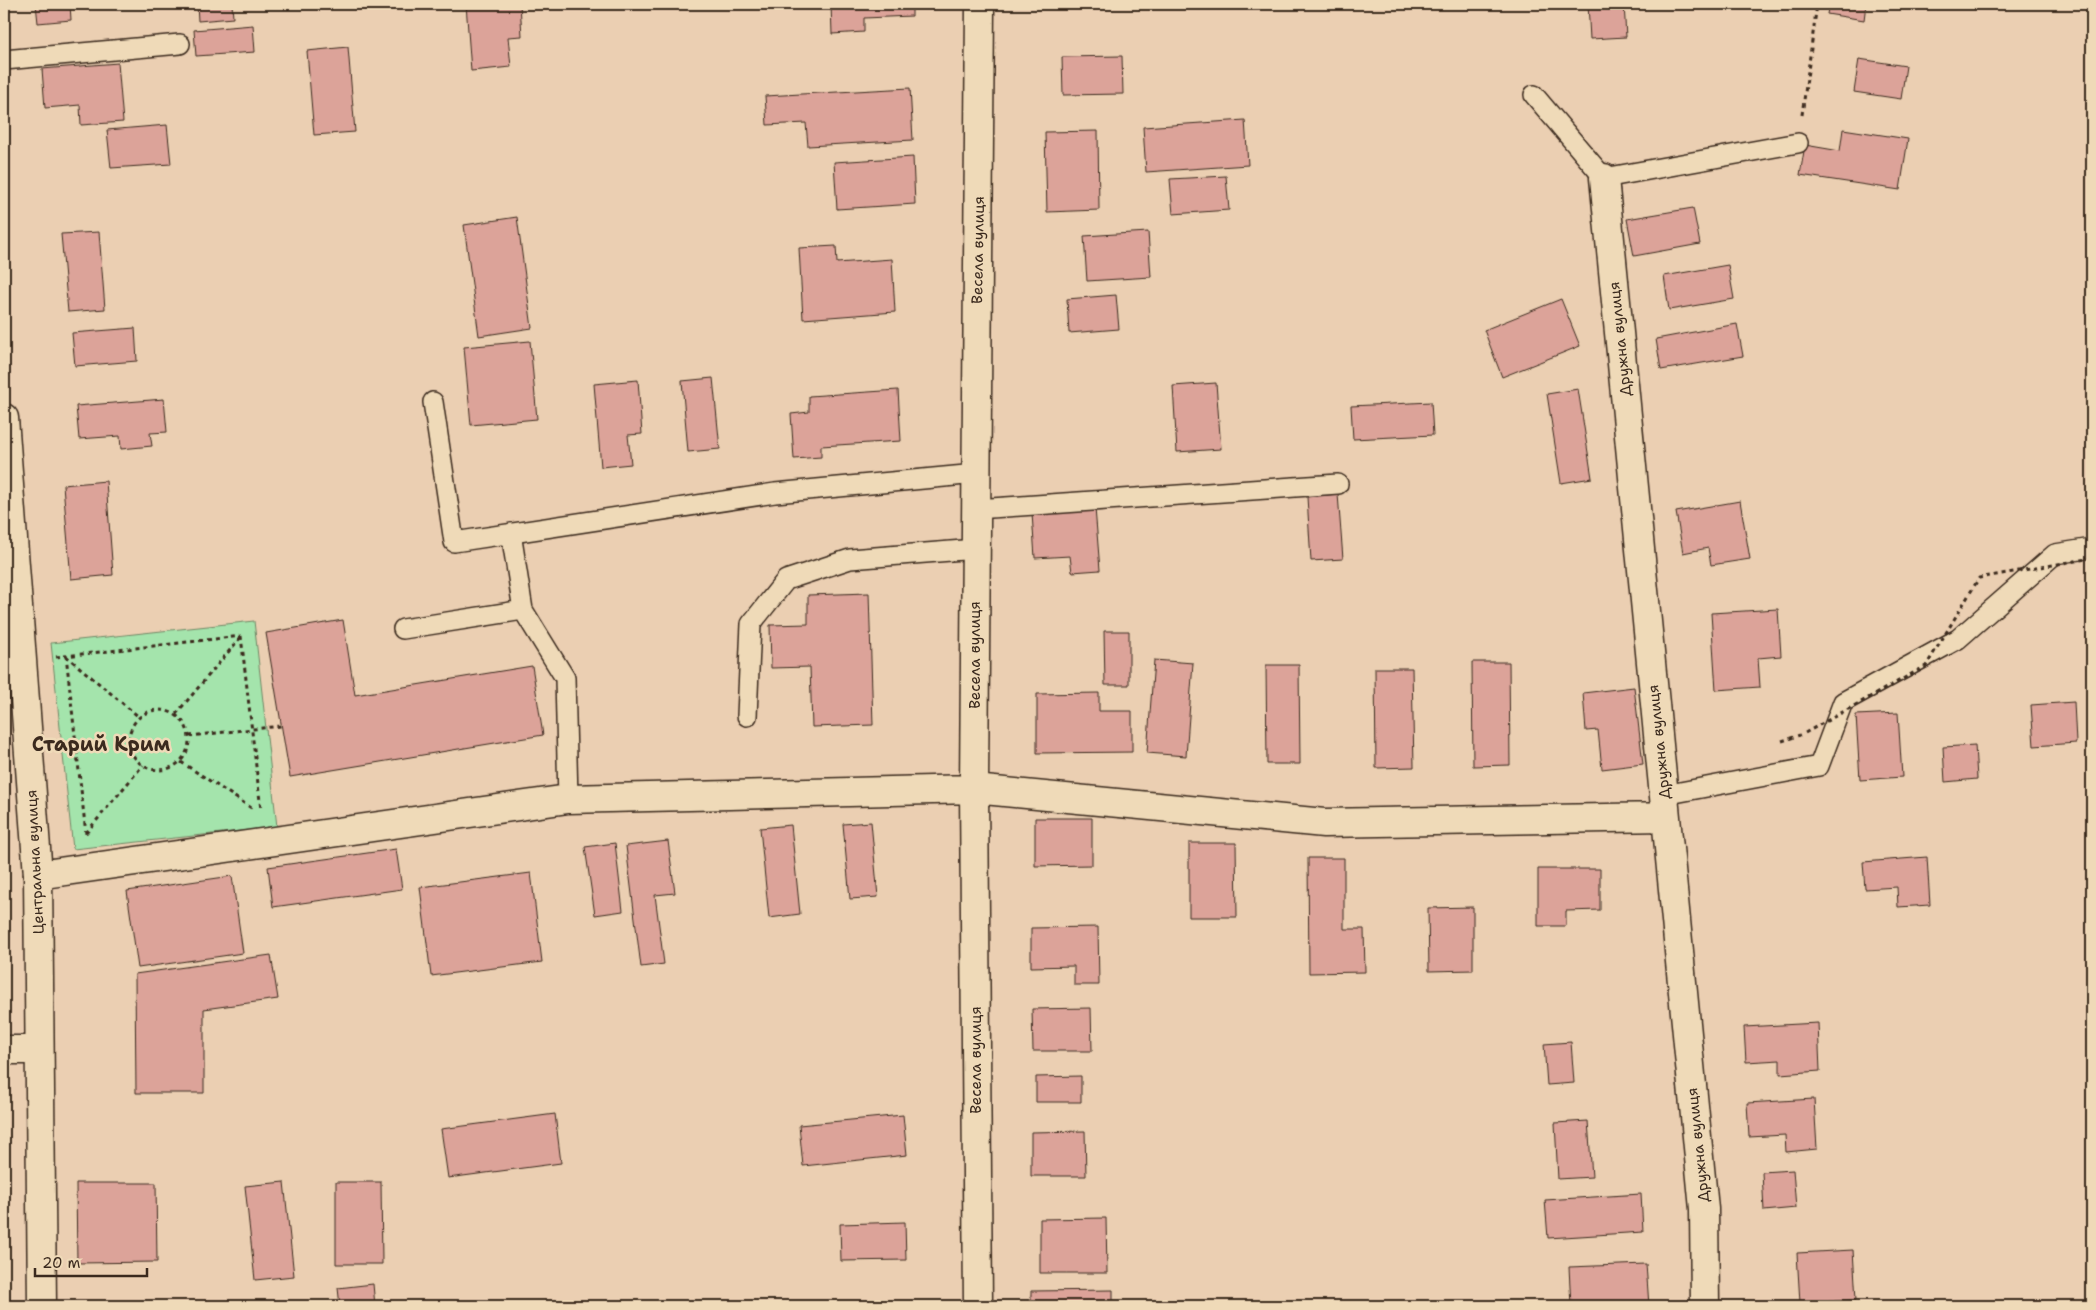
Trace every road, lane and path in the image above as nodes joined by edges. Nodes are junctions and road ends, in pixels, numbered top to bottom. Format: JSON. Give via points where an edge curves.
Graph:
{"nodes":[{"id":1,"x":980,"y":4,"type":"edge"},
{"id":2,"x":1817,"y":4,"type":"edge"},
{"id":3,"x":180,"y":44,"type":"dead end"},
{"id":4,"x":4,"y":60,"type":"edge"},
{"id":5,"x":1534,"y":95,"type":"dead end"},
{"id":6,"x":1798,"y":142,"type":"joint"},
{"id":7,"x":1604,"y":178,"type":"junction"},
{"id":8,"x":433,"y":402,"type":"dead end"},
{"id":9,"x":4,"y":418,"type":"edge"},
{"id":10,"x":976,"y":474,"type":"junction"},
{"id":11,"x":1338,"y":484,"type":"dead end"},
{"id":12,"x":976,"y":509,"type":"junction"},
{"id":13,"x":511,"y":533,"type":"junction"},
{"id":14,"x":2092,"y":548,"type":"edge"},
{"id":15,"x":976,"y":549,"type":"junction"},
{"id":16,"x":2092,"y":558,"type":"edge"},
{"id":17,"x":523,"y":610,"type":"junction"},
{"id":18,"x":403,"y":629,"type":"dead end"},
{"id":19,"x":241,"y":636,"type":"junction"},
{"id":20,"x":66,"y":656,"type":"junction"},
{"id":21,"x":22,"y":660,"type":"junction"},
{"id":22,"x":176,"y":714,"type":"junction"},
{"id":23,"x":748,"y":716,"type":"dead end"},
{"id":24,"x":139,"y":717,"type":"junction"},
{"id":25,"x":281,"y":726,"type":"dead end"},
{"id":26,"x":252,"y":729,"type":"junction"},
{"id":27,"x":1805,"y":733,"type":"dead end"},
{"id":28,"x":189,"y":736,"type":"junction"},
{"id":29,"x":181,"y":762,"type":"junction"},
{"id":30,"x":142,"y":765,"type":"junction"},
{"id":31,"x":974,"y":789,"type":"junction"},
{"id":32,"x":568,"y":799,"type":"junction"},
{"id":33,"x":1665,"y":806,"type":"junction"},
{"id":34,"x":86,"y":834,"type":"junction"},
{"id":35,"x":46,"y":874,"type":"junction"},
{"id":36,"x":4,"y":1050,"type":"edge"},
{"id":37,"x":39,"y":1050,"type":"junction"},
{"id":38,"x":42,"y":1306,"type":"edge"},
{"id":39,"x":978,"y":1306,"type":"edge"},
{"id":40,"x":1705,"y":1306,"type":"edge"}],
"edges":[{"from":1,"to":10,"type":"street","name":"Весела вулиця"},
{"from":2,"to":6,"type":"path"},
{"from":3,"to":4,"type":"lane"},
{"from":5,"to":7,"type":"lane"},
{"from":6,"to":7,"type":"lane"},
{"from":7,"to":33,"type":"street","name":"Дружна вулиця"},
{"from":8,"to":13,"type":"lane","via":[[454,542]]},
{"from":9,"to":21,"type":"street","name":"Центральна вулиця"},
{"from":10,"to":12,"type":"street","name":"Весела вулиця"},
{"from":10,"to":13,"type":"lane","via":[[775,493]]},
{"from":11,"to":12,"type":"lane"},
{"from":12,"to":15,"type":"street","name":"Весела вулиця"},
{"from":13,"to":17,"type":"lane"},
{"from":14,"to":33,"type":"lane","via":[[2055,554],[1958,639],[1843,702],[1820,766]]},
{"from":15,"to":23,"type":"lane","via":[[850,559],[786,580],[751,624]]},
{"from":15,"to":31,"type":"street","name":"Весела вулиця"},
{"from":16,"to":27,"type":"path","bridge":true,"via":[[1979,578],[1926,666]]},
{"from":17,"to":18,"type":"lane"},
{"from":17,"to":32,"type":"lane","via":[[564,678]]},
{"from":19,"to":20,"type":"path"},
{"from":19,"to":22,"type":"path"},
{"from":19,"to":26,"type":"path"},
{"from":20,"to":21,"type":"path"},
{"from":20,"to":24,"type":"path"},
{"from":20,"to":34,"type":"path"},
{"from":21,"to":35,"type":"street","name":"Центральна вулиця"},
{"from":22,"to":24,"type":"path","via":[[157,709]]},
{"from":22,"to":28,"type":"path","via":[[188,728]]},
{"from":24,"to":30,"type":"path","via":[[129,736],[130,747]]},
{"from":25,"to":26,"type":"path"},
{"from":26,"to":28,"type":"path"},
{"from":26,"to":29,"type":"path","via":[[261,814]]},
{"from":28,"to":29,"type":"path","via":[[189,746]]},
{"from":29,"to":30,"type":"path","via":[[162,770]]},
{"from":30,"to":34,"type":"path"},
{"from":31,"to":32,"type":"street"},
{"from":31,"to":33,"type":"street","via":[[1324,823]]},
{"from":31,"to":39,"type":"street","name":"Весела вулиця"},
{"from":32,"to":35,"type":"street"},
{"from":33,"to":40,"type":"street","name":"Дружна вулиця","via":[[1704,1208]]},
{"from":34,"to":35,"type":"path"},
{"from":35,"to":37,"type":"street","name":"Центральна вулиця"},
{"from":36,"to":37,"type":"street"},
{"from":37,"to":38,"type":"street","name":"Центральна вулиця"}]}
